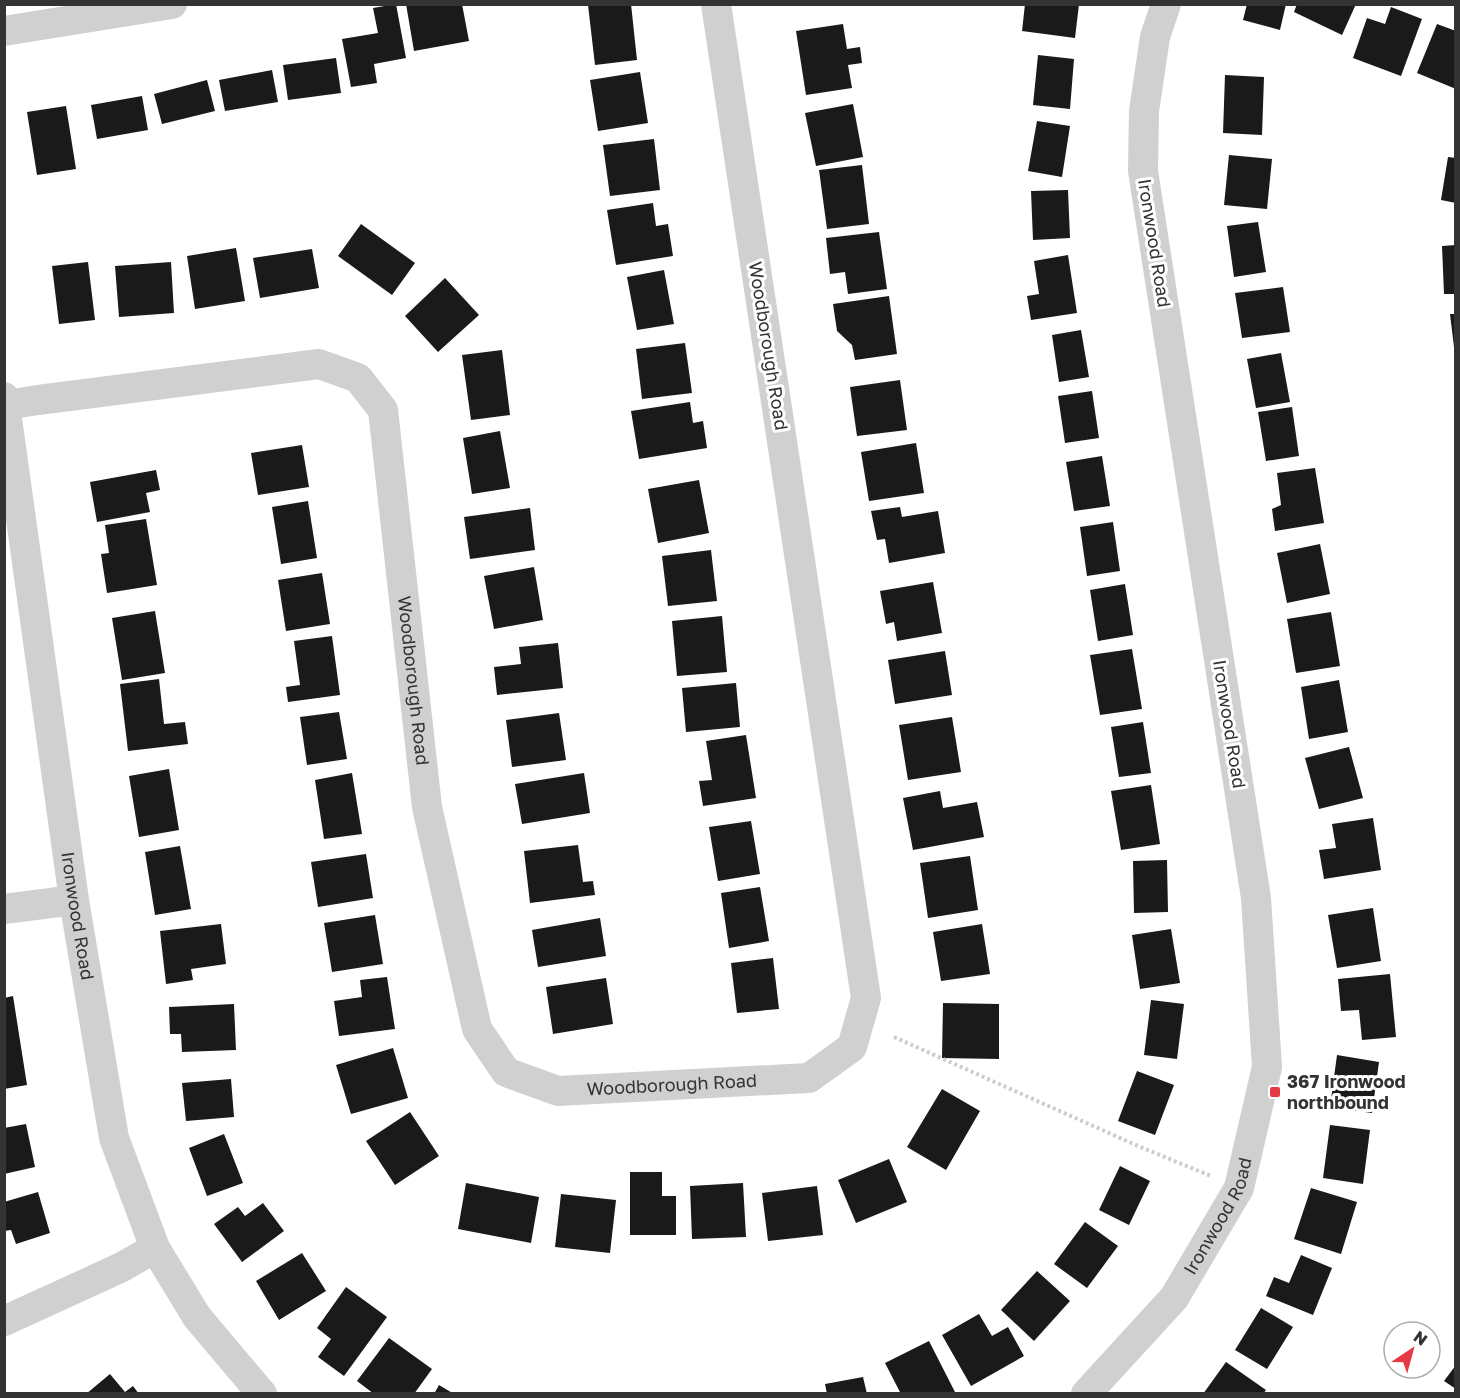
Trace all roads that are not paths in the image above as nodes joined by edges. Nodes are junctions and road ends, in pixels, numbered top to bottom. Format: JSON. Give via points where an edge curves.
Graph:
{"nodes":[{"id":1,"x":172,"y":4,"type":"edge"},
{"id":2,"x":716,"y":4,"type":"edge"},
{"id":3,"x":1166,"y":4,"type":"edge"},
{"id":4,"x":4,"y":31,"type":"edge"},
{"id":5,"x":5,"y":401,"type":"edge"},
{"id":6,"x":74,"y":900,"type":"junction"},
{"id":7,"x":4,"y":909,"type":"edge"},
{"id":8,"x":155,"y":1248,"type":"junction"},
{"id":9,"x":4,"y":1322,"type":"edge"},
{"id":10,"x":262,"y":1394,"type":"edge"},
{"id":11,"x":1086,"y":1394,"type":"edge"}],
"edges":[{"from":1,"to":4,"type":"street"},
{"from":2,"to":5,"type":"street","name":"Woodborough Road","via":[[866,998],[852,1047],[809,1078],[558,1091],[506,1072],[477,1029],[427,807],[383,410],[357,378],[319,364]]},
{"from":3,"to":11,"type":"street","name":"Ironwood Road","via":[[1155,37],[1144,111],[1143,171],[1257,909],[1267,1067],[1239,1188],[1174,1298]]},
{"from":5,"to":6,"type":"street","name":"Ironwood Road"},
{"from":6,"to":7,"type":"street"},
{"from":6,"to":8,"type":"street","name":"Ironwood Road","via":[[114,1138]]},
{"from":8,"to":9,"type":"street"},
{"from":8,"to":10,"type":"street","name":"Ironwood Road","via":[[197,1317]]}]}
